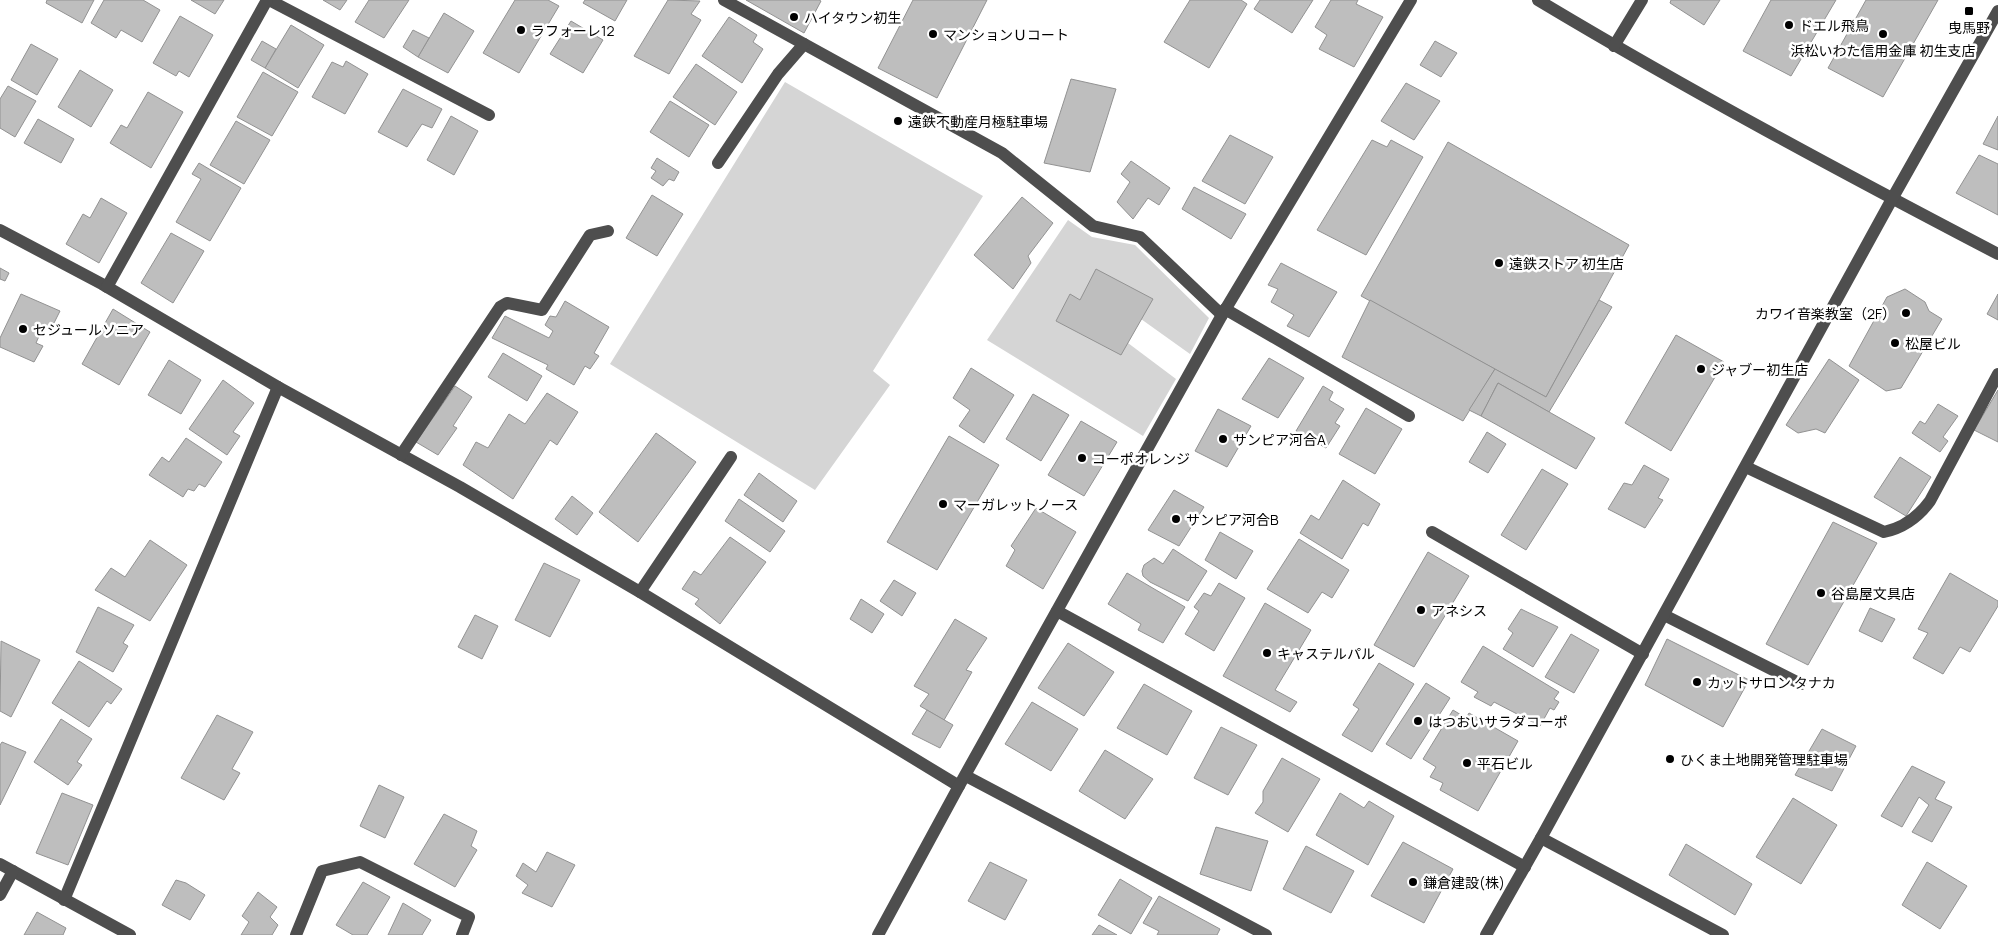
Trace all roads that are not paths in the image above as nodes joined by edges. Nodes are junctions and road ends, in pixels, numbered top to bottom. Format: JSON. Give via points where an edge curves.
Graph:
{"nodes":[{"id":1,"x":268,"y":0,"type":"edge"},
{"id":2,"x":724,"y":0,"type":"edge"},
{"id":3,"x":1411,"y":0,"type":"edge"},
{"id":4,"x":1538,"y":0,"type":"edge"},
{"id":5,"x":1642,"y":0,"type":"edge"},
{"id":6,"x":1998,"y":11,"type":"edge"},
{"id":7,"x":804,"y":44,"type":"junction"},
{"id":8,"x":1614,"y":46,"type":"junction"},
{"id":9,"x":489,"y":116,"type":"dead end"},
{"id":10,"x":718,"y":163,"type":"dead end"},
{"id":11,"x":1892,"y":199,"type":"junction"},
{"id":12,"x":0,"y":230,"type":"edge"},
{"id":13,"x":608,"y":231,"type":"dead end"},
{"id":14,"x":1998,"y":254,"type":"edge"},
{"id":15,"x":107,"y":287,"type":"junction"},
{"id":16,"x":1224,"y":312,"type":"junction"},
{"id":17,"x":1998,"y":374,"type":"edge"},
{"id":18,"x":278,"y":387,"type":"junction"},
{"id":19,"x":1409,"y":416,"type":"dead end"},
{"id":20,"x":401,"y":455,"type":"junction"},
{"id":21,"x":731,"y":457,"type":"dead end"},
{"id":22,"x":1746,"y":467,"type":"junction"},
{"id":23,"x":1432,"y":532,"type":"dead end"},
{"id":24,"x":640,"y":592,"type":"junction"},
{"id":25,"x":1057,"y":611,"type":"junction"},
{"id":26,"x":1664,"y":615,"type":"junction"},
{"id":27,"x":1642,"y":654,"type":"junction"},
{"id":28,"x":1801,"y":684,"type":"dead end"},
{"id":29,"x":962,"y":781,"type":"junction"},
{"id":30,"x":1541,"y":838,"type":"junction"},
{"id":31,"x":0,"y":864,"type":"edge"},
{"id":32,"x":1525,"y":867,"type":"junction"},
{"id":33,"x":13,"y":871,"type":"junction"},
{"id":34,"x":0,"y":895,"type":"edge"},
{"id":35,"x":64,"y":900,"type":"junction"},
{"id":36,"x":130,"y":935,"type":"edge"},
{"id":37,"x":296,"y":935,"type":"edge"},
{"id":38,"x":462,"y":935,"type":"edge"},
{"id":39,"x":878,"y":935,"type":"edge"},
{"id":40,"x":1266,"y":935,"type":"edge"},
{"id":41,"x":1486,"y":935,"type":"edge"},
{"id":42,"x":1723,"y":935,"type":"edge"}],
"edges":[{"from":1,"to":9,"type":"street"},
{"from":1,"to":15,"type":"street"},
{"from":2,"to":7,"type":"street"},
{"from":3,"to":16,"type":"street"},
{"from":4,"to":8,"type":"street"},
{"from":5,"to":8,"type":"street"},
{"from":6,"to":11,"type":"street"},
{"from":7,"to":10,"type":"street","via":[[778,74]]},
{"from":7,"to":16,"type":"street","via":[[1002,153],[1093,226],[1140,237]]},
{"from":8,"to":11,"type":"street"},
{"from":11,"to":14,"type":"street"},
{"from":11,"to":22,"type":"street"},
{"from":12,"to":15,"type":"street"},
{"from":13,"to":20,"type":"street","via":[[590,235],[542,310],[507,303],[500,307]]},
{"from":15,"to":18,"type":"street"},
{"from":16,"to":19,"type":"street"},
{"from":16,"to":25,"type":"street"},
{"from":17,"to":22,"type":"street","via":[[1930,501],[1916,516],[1894,530],[1884,532]]},
{"from":18,"to":20,"type":"street"},
{"from":18,"to":35,"type":"street"},
{"from":20,"to":24,"type":"street"},
{"from":21,"to":24,"type":"street"},
{"from":22,"to":26,"type":"street"},
{"from":23,"to":27,"type":"street"},
{"from":24,"to":29,"type":"street"},
{"from":25,"to":29,"type":"street"},
{"from":25,"to":32,"type":"street"},
{"from":26,"to":27,"type":"street"},
{"from":26,"to":28,"type":"street"},
{"from":27,"to":30,"type":"street"},
{"from":29,"to":39,"type":"street"},
{"from":29,"to":40,"type":"street"},
{"from":30,"to":32,"type":"street"},
{"from":30,"to":42,"type":"street"},
{"from":31,"to":33,"type":"street"},
{"from":32,"to":41,"type":"street"},
{"from":33,"to":34,"type":"street"},
{"from":33,"to":35,"type":"street"},
{"from":35,"to":36,"type":"street"},
{"from":37,"to":38,"type":"street","via":[[322,871],[360,862],[469,917]]}]}
